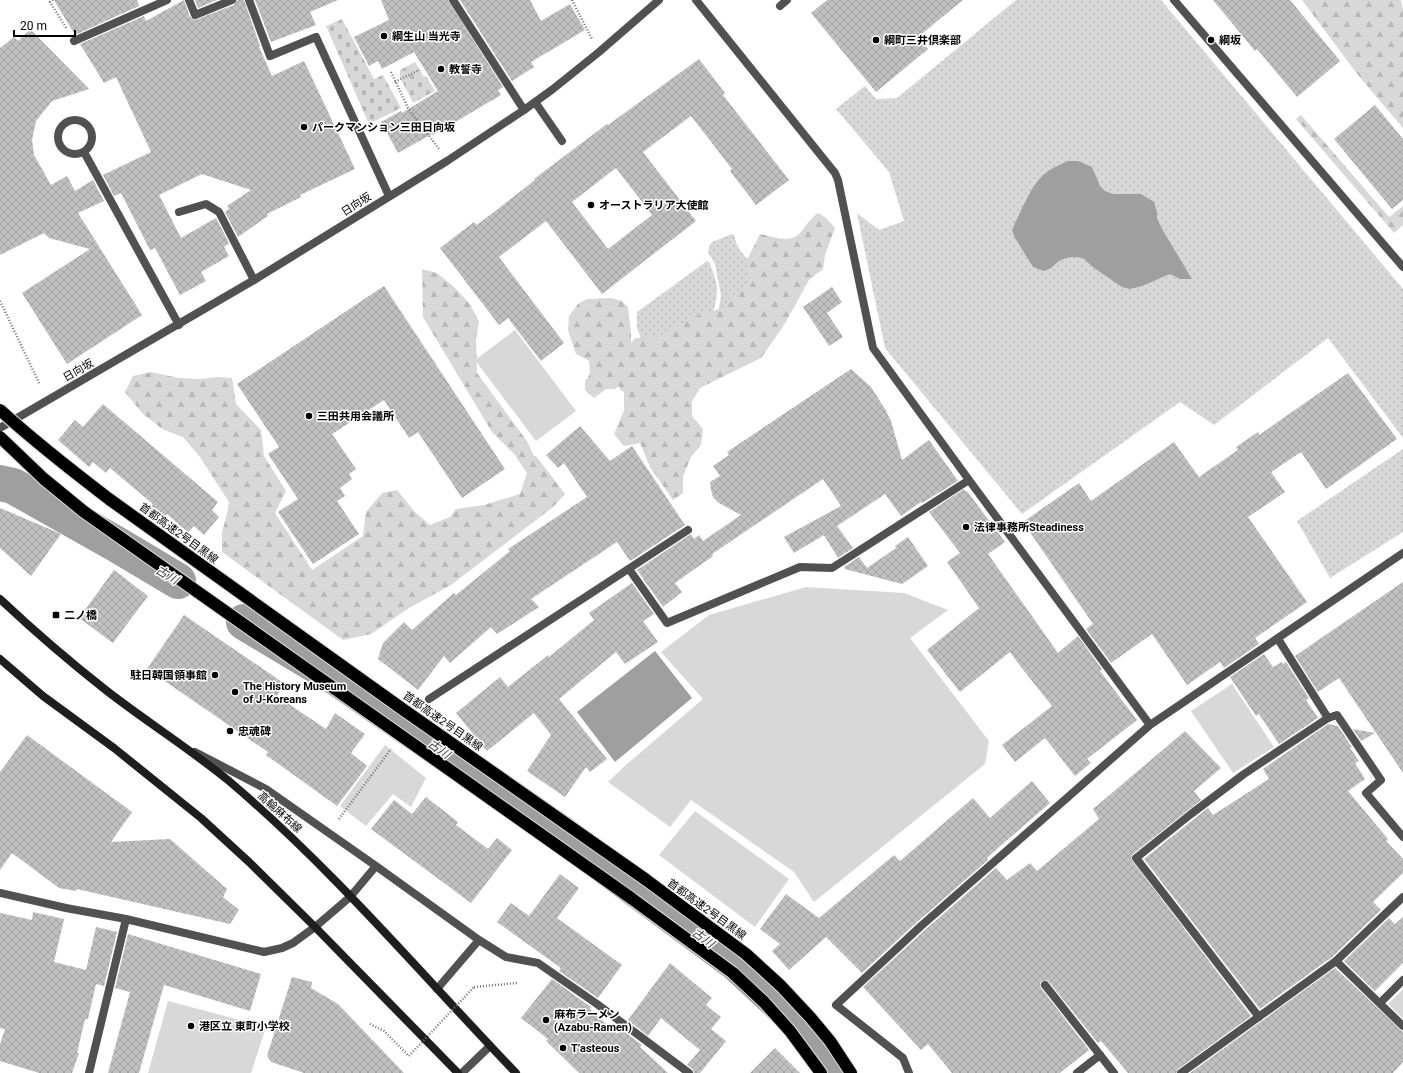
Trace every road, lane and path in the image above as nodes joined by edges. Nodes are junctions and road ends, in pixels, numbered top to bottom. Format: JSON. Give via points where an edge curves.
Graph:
{"nodes":[{"id":1,"x":53,"y":0,"type":"edge"},
{"id":2,"x":167,"y":0,"type":"edge"},
{"id":3,"x":189,"y":0,"type":"edge"},
{"id":4,"x":232,"y":0,"type":"edge"},
{"id":5,"x":249,"y":0,"type":"edge"},
{"id":6,"x":453,"y":0,"type":"edge"},
{"id":7,"x":572,"y":0,"type":"edge"},
{"id":8,"x":659,"y":0,"type":"edge"},
{"id":9,"x":696,"y":0,"type":"edge"},
{"id":10,"x":787,"y":0,"type":"edge"},
{"id":11,"x":1174,"y":0,"type":"edge"},
{"id":12,"x":780,"y":6,"type":"dead end"},
{"id":13,"x":74,"y":41,"type":"joint"},
{"id":14,"x":599,"y":52,"type":"junction"},
{"id":15,"x":419,"y":70,"type":"dead end"},
{"id":16,"x":390,"y":72,"type":"dead end"},
{"id":17,"x":395,"y":82,"type":"junction"},
{"id":18,"x":535,"y":102,"type":"junction"},
{"id":19,"x":524,"y":110,"type":"junction"},
{"id":20,"x":562,"y":142,"type":"dead end"},
{"id":21,"x":84,"y":152,"type":"junction"},
{"id":22,"x":447,"y":161,"type":"junction"},
{"id":23,"x":389,"y":196,"type":"junction"},
{"id":24,"x":179,"y":212,"type":"dead end"},
{"id":25,"x":1403,"y":267,"type":"edge"},
{"id":26,"x":254,"y":280,"type":"junction"},
{"id":27,"x":0,"y":301,"type":"edge"},
{"id":28,"x":179,"y":325,"type":"junction"},
{"id":29,"x":40,"y":385,"type":"dead end"},
{"id":30,"x":0,"y":410,"type":"edge"},
{"id":31,"x":0,"y":428,"type":"edge"},
{"id":32,"x":0,"y":437,"type":"edge"},
{"id":33,"x":969,"y":480,"type":"junction"},
{"id":34,"x":688,"y":530,"type":"dead end"},
{"id":35,"x":1403,"y":553,"type":"edge"},
{"id":36,"x":629,"y":569,"type":"junction"},
{"id":37,"x":0,"y":599,"type":"edge"},
{"id":38,"x":1278,"y":639,"type":"junction"},
{"id":39,"x":0,"y":659,"type":"edge"},
{"id":40,"x":429,"y":699,"type":"dead end"},
{"id":41,"x":1328,"y":718,"type":"junction"},
{"id":42,"x":1150,"y":725,"type":"junction"},
{"id":43,"x":187,"y":748,"type":"junction"},
{"id":44,"x":388,"y":753,"type":"dead end"},
{"id":45,"x":339,"y":818,"type":"dead end"},
{"id":46,"x":1403,"y":838,"type":"edge"},
{"id":47,"x":376,"y":866,"type":"junction"},
{"id":48,"x":0,"y":893,"type":"edge"},
{"id":49,"x":350,"y":897,"type":"junction"},
{"id":50,"x":1403,"y":897,"type":"edge"},
{"id":51,"x":126,"y":919,"type":"junction"},
{"id":52,"x":315,"y":927,"type":"junction"},
{"id":53,"x":479,"y":940,"type":"junction"},
{"id":54,"x":1336,"y":961,"type":"junction"},
{"id":55,"x":1403,"y":980,"type":"edge"},
{"id":56,"x":517,"y":983,"type":"dead end"},
{"id":57,"x":1045,"y":985,"type":"dead end"},
{"id":58,"x":437,"y":989,"type":"junction"},
{"id":59,"x":1380,"y":1003,"type":"junction"},
{"id":60,"x":1259,"y":1017,"type":"junction"},
{"id":61,"x":370,"y":1024,"type":"dead end"},
{"id":62,"x":1403,"y":1026,"type":"edge"},
{"id":63,"x":490,"y":1046,"type":"junction"},
{"id":64,"x":1100,"y":1055,"type":"junction"},
{"id":65,"x":89,"y":1073,"type":"edge"},
{"id":66,"x":458,"y":1073,"type":"edge"},
{"id":67,"x":462,"y":1073,"type":"edge"},
{"id":68,"x":516,"y":1073,"type":"edge"},
{"id":69,"x":689,"y":1073,"type":"edge"},
{"id":70,"x":821,"y":1073,"type":"edge"},
{"id":71,"x":852,"y":1073,"type":"edge"},
{"id":72,"x":909,"y":1073,"type":"edge"},
{"id":73,"x":1077,"y":1073,"type":"edge"},
{"id":74,"x":1114,"y":1073,"type":"edge"},
{"id":75,"x":1181,"y":1073,"type":"edge"}],
"edges":[{"from":1,"to":13,"type":"path","via":[[50,2]]},
{"from":2,"to":13,"type":"street"},
{"from":3,"to":4,"type":"street","via":[[195,15]]},
{"from":5,"to":23,"type":"street","via":[[270,56],[316,37]]},
{"from":6,"to":19,"type":"street"},
{"from":7,"to":14,"type":"path"},
{"from":8,"to":14,"type":"street","name":"日向坂"},
{"from":9,"to":33,"type":"street","via":[[835,173],[873,348]]},
{"from":10,"to":12,"type":"street"},
{"from":11,"to":25,"type":"street"},
{"from":14,"to":18,"type":"street","name":"日向坂"},
{"from":15,"to":17,"type":"path"},
{"from":16,"to":17,"type":"path"},
{"from":17,"to":22,"type":"path","via":[[408,108]]},
{"from":18,"to":19,"type":"street","name":"日向坂"},
{"from":18,"to":20,"type":"street"},
{"from":19,"to":22,"type":"street","name":"日向坂"},
{"from":21,"to":21,"type":"street","via":[[67,153],[59,144],[58,132],[65,123],[81,120],[90,127],[93,138]]},
{"from":21,"to":28,"type":"street"},
{"from":22,"to":23,"type":"street","name":"日向坂"},
{"from":23,"to":26,"type":"street","name":"日向坂"},
{"from":24,"to":26,"type":"street","via":[[206,204],[219,212]]},
{"from":26,"to":28,"type":"street","name":"日向坂"},
{"from":27,"to":29,"type":"path"},
{"from":28,"to":31,"type":"street","name":"日向坂"},
{"from":30,"to":71,"type":"highway","name":"首都高速2号目黒線","bridge":true,"via":[[30,438],[103,494],[746,954],[810,1016]]},
{"from":32,"to":70,"type":"highway","bridge":true,"via":[[44,479],[83,510],[733,973],[790,1031]]},
{"from":33,"to":36,"type":"street","via":[[832,568],[800,567],[667,623]]},
{"from":33,"to":42,"type":"street"},
{"from":34,"to":36,"type":"street"},
{"from":35,"to":38,"type":"street"},
{"from":36,"to":40,"type":"street"},
{"from":37,"to":43,"type":"main road","name":"高輪麻布線","via":[[108,691]]},
{"from":38,"to":41,"type":"street"},
{"from":38,"to":42,"type":"street"},
{"from":39,"to":52,"type":"main road","via":[[43,696],[120,752],[201,818]]},
{"from":41,"to":46,"type":"street","via":[[1337,715],[1381,780],[1366,793]]},
{"from":41,"to":60,"type":"street","via":[[1244,774],[1136,858]]},
{"from":42,"to":72,"type":"street","via":[[921,926],[836,1005],[903,1058]]},
{"from":43,"to":47,"type":"street","via":[[266,789]]},
{"from":43,"to":49,"type":"main road","name":"高輪麻布線","via":[[283,829]]},
{"from":44,"to":45,"type":"path"},
{"from":47,"to":49,"type":"street"},
{"from":47,"to":53,"type":"street"},
{"from":48,"to":51,"type":"street"},
{"from":49,"to":52,"type":"street"},
{"from":49,"to":58,"type":"main road","name":"高輪麻布線"},
{"from":50,"to":54,"type":"street"},
{"from":51,"to":52,"type":"street","via":[[264,952],[293,943]]},
{"from":51,"to":65,"type":"street"},
{"from":52,"to":66,"type":"main road"},
{"from":53,"to":58,"type":"street"},
{"from":53,"to":69,"type":"street","via":[[506,957],[538,963]]},
{"from":54,"to":59,"type":"street"},
{"from":54,"to":60,"type":"street"},
{"from":55,"to":59,"type":"street"},
{"from":56,"to":61,"type":"path","bridge":true,"via":[[474,987],[409,1056],[384,1031]]},
{"from":57,"to":64,"type":"street"},
{"from":58,"to":63,"type":"main road","name":"高輪麻布線"},
{"from":59,"to":62,"type":"street"},
{"from":60,"to":75,"type":"street"},
{"from":63,"to":67,"type":"street"},
{"from":63,"to":68,"type":"main road","name":"高輪麻布線"},
{"from":64,"to":73,"type":"street"},
{"from":64,"to":74,"type":"street"}]}
